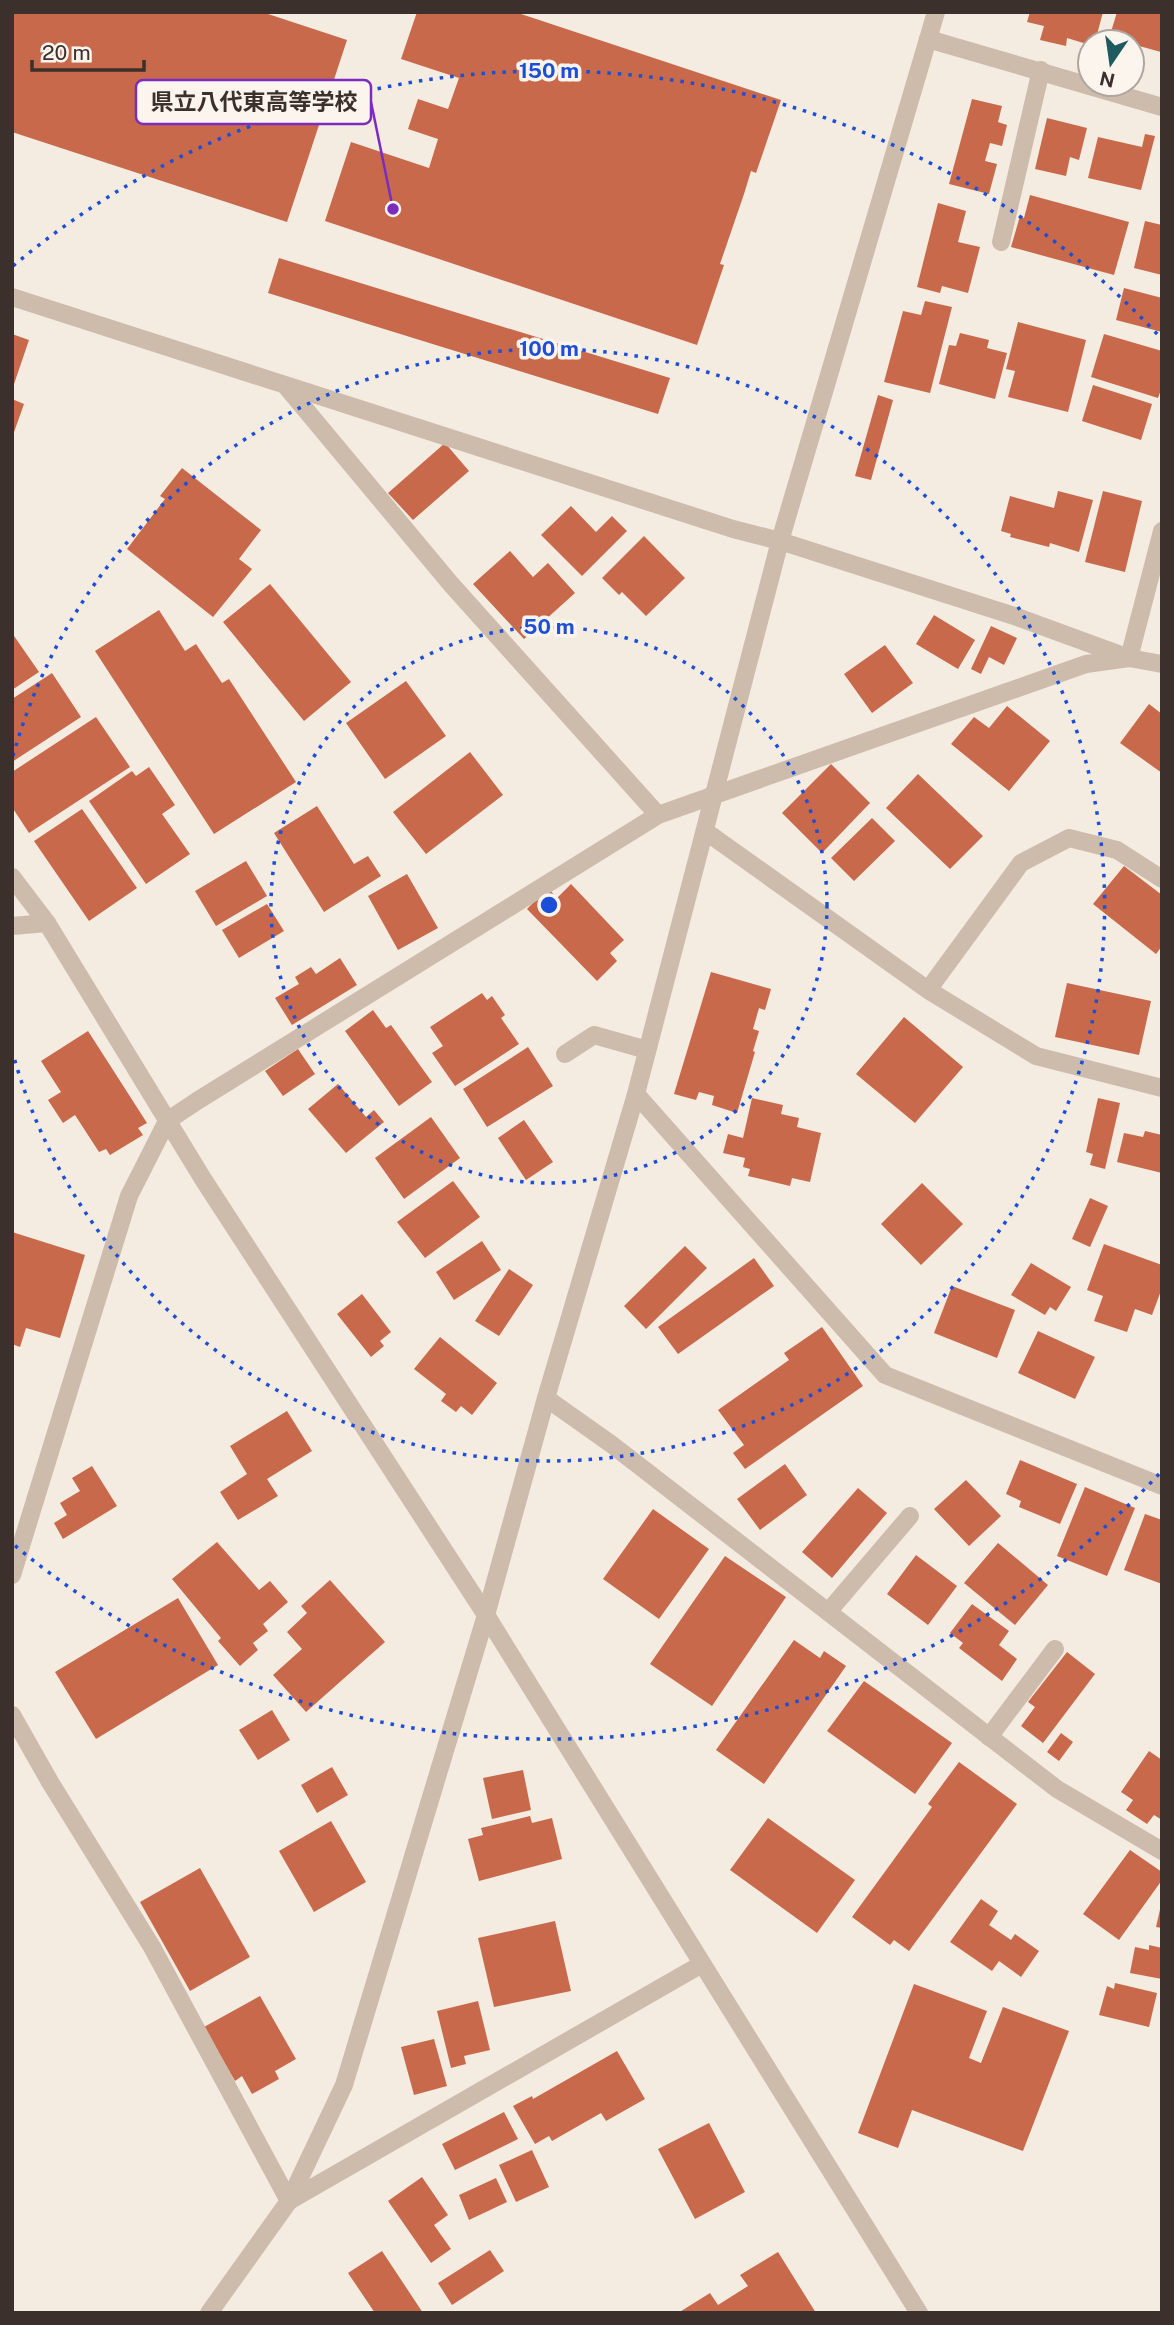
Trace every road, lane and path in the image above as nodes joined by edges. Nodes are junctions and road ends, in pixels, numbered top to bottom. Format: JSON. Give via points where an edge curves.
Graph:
{"nodes":[{"id":1,"x":936,"y":12,"type":"edge"},
{"id":2,"x":928,"y":38,"type":"junction"},
{"id":3,"x":1041,"y":70,"type":"junction"},
{"id":4,"x":1162,"y":107,"type":"edge"},
{"id":5,"x":1001,"y":242,"type":"dead end"},
{"id":6,"x":12,"y":297,"type":"edge"},
{"id":7,"x":285,"y":385,"type":"junction"},
{"id":8,"x":1162,"y":531,"type":"edge"},
{"id":9,"x":780,"y":541,"type":"junction"},
{"id":10,"x":1129,"y":658,"type":"junction"},
{"id":11,"x":1162,"y":664,"type":"edge"},
{"id":12,"x":714,"y":795,"type":"junction"},
{"id":13,"x":658,"y":815,"type":"junction"},
{"id":14,"x":705,"y":831,"type":"junction"},
{"id":15,"x":12,"y":877,"type":"edge"},
{"id":16,"x":1162,"y":880,"type":"edge"},
{"id":17,"x":47,"y":923,"type":"junction"},
{"id":18,"x":12,"y":926,"type":"edge"},
{"id":19,"x":928,"y":990,"type":"junction"},
{"id":20,"x":647,"y":1050,"type":"junction"},
{"id":21,"x":565,"y":1054,"type":"dead end"},
{"id":22,"x":1162,"y":1088,"type":"edge"},
{"id":23,"x":636,"y":1094,"type":"junction"},
{"id":24,"x":167,"y":1122,"type":"junction"},
{"id":25,"x":545,"y":1398,"type":"junction"},
{"id":26,"x":1162,"y":1486,"type":"edge"},
{"id":27,"x":910,"y":1516,"type":"dead end"},
{"id":28,"x":12,"y":1575,"type":"edge"},
{"id":29,"x":828,"y":1612,"type":"junction"},
{"id":30,"x":486,"y":1615,"type":"junction"},
{"id":31,"x":1055,"y":1650,"type":"dead end"},
{"id":32,"x":12,"y":1715,"type":"edge"},
{"id":33,"x":989,"y":1737,"type":"junction"},
{"id":34,"x":1162,"y":1851,"type":"edge"},
{"id":35,"x":702,"y":1964,"type":"junction"},
{"id":36,"x":289,"y":2202,"type":"junction"},
{"id":37,"x":209,"y":2313,"type":"edge"},
{"id":38,"x":919,"y":2313,"type":"edge"}],
"edges":[{"from":1,"to":2,"type":"street"},
{"from":2,"to":3,"type":"street"},
{"from":2,"to":9,"type":"street"},
{"from":3,"to":4,"type":"street"},
{"from":3,"to":5,"type":"street"},
{"from":6,"to":7,"type":"street"},
{"from":7,"to":9,"type":"street"},
{"from":7,"to":13,"type":"street","via":[[450,583]]},
{"from":8,"to":10,"type":"street"},
{"from":9,"to":10,"type":"street"},
{"from":9,"to":12,"type":"street"},
{"from":10,"to":11,"type":"street"},
{"from":10,"to":12,"type":"street","via":[[1086,664]]},
{"from":12,"to":13,"type":"street"},
{"from":12,"to":14,"type":"street"},
{"from":13,"to":24,"type":"street"},
{"from":14,"to":19,"type":"street"},
{"from":14,"to":20,"type":"street"},
{"from":15,"to":17,"type":"street"},
{"from":16,"to":19,"type":"street","via":[[1117,850],[1069,838],[1021,863]]},
{"from":17,"to":18,"type":"street"},
{"from":17,"to":24,"type":"street"},
{"from":19,"to":22,"type":"street","via":[[1036,1056]]},
{"from":20,"to":21,"type":"street","via":[[594,1035]]},
{"from":20,"to":23,"type":"street"},
{"from":23,"to":25,"type":"street"},
{"from":23,"to":26,"type":"street","via":[[885,1375]]},
{"from":24,"to":28,"type":"street","via":[[129,1196]]},
{"from":24,"to":30,"type":"street"},
{"from":25,"to":29,"type":"street"},
{"from":25,"to":30,"type":"street"},
{"from":27,"to":29,"type":"street"},
{"from":29,"to":33,"type":"street"},
{"from":30,"to":35,"type":"street"},
{"from":30,"to":36,"type":"street","via":[[344,2085]]},
{"from":31,"to":33,"type":"street"},
{"from":32,"to":36,"type":"street","via":[[152,1947]]},
{"from":33,"to":34,"type":"street","via":[[1056,1789]]},
{"from":35,"to":36,"type":"street"},
{"from":35,"to":38,"type":"street"},
{"from":36,"to":37,"type":"street"}]}
